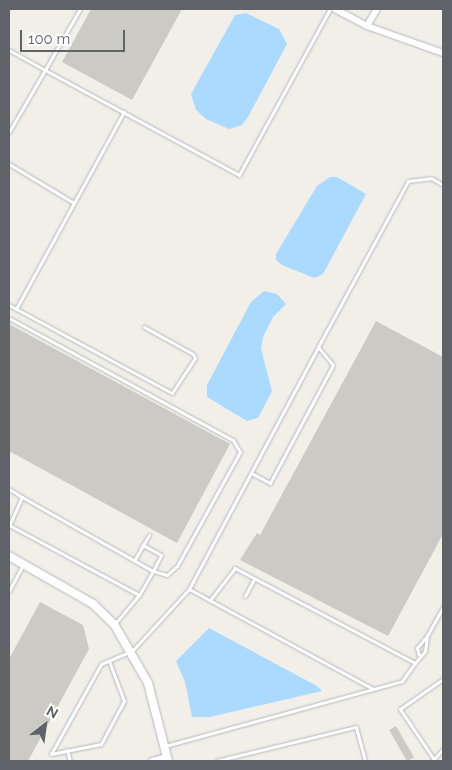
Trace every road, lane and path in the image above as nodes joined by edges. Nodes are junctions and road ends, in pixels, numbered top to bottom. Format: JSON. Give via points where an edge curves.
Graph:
{"nodes":[{"id":1,"x":80,"y":9,"type":"edge"},
{"id":2,"x":330,"y":9,"type":"edge"},
{"id":3,"x":335,"y":9,"type":"edge"},
{"id":4,"x":377,"y":9,"type":"edge"},
{"id":5,"x":367,"y":26,"type":"junction"},
{"id":6,"x":9,"y":50,"type":"edge"},
{"id":7,"x":443,"y":53,"type":"edge"},
{"id":8,"x":45,"y":70,"type":"junction"},
{"id":9,"x":124,"y":112,"type":"junction"},
{"id":10,"x":9,"y":132,"type":"edge"},
{"id":11,"x":9,"y":164,"type":"edge"},
{"id":12,"x":443,"y":185,"type":"edge"},
{"id":13,"x":74,"y":203,"type":"junction"},
{"id":14,"x":9,"y":305,"type":"edge"},
{"id":15,"x":16,"y":309,"type":"junction"},
{"id":16,"x":9,"y":318,"type":"edge"},
{"id":17,"x":144,"y":327,"type":"dead end"},
{"id":18,"x":318,"y":347,"type":"junction"},
{"id":19,"x":253,"y":474,"type":"junction"},
{"id":20,"x":9,"y":489,"type":"edge"},
{"id":21,"x":22,"y":497,"type":"junction"},
{"id":22,"x":9,"y":525,"type":"edge"},
{"id":23,"x":148,"y":535,"type":"dead end"},
{"id":24,"x":143,"y":545,"type":"junction"},
{"id":25,"x":9,"y":556,"type":"edge"},
{"id":26,"x":134,"y":561,"type":"junction"},
{"id":27,"x":23,"y":564,"type":"junction"},
{"id":28,"x":152,"y":571,"type":"junction"},
{"id":29,"x":254,"y":579,"type":"junction"},
{"id":30,"x":189,"y":589,"type":"junction"},
{"id":31,"x":9,"y":591,"type":"edge"},
{"id":32,"x":139,"y":595,"type":"junction"},
{"id":33,"x":245,"y":596,"type":"dead end"},
{"id":34,"x":210,"y":600,"type":"junction"},
{"id":35,"x":443,"y":607,"type":"edge"},
{"id":36,"x":114,"y":624,"type":"junction"},
{"id":37,"x":427,"y":636,"type":"junction"},
{"id":38,"x":132,"y":651,"type":"junction"},
{"id":39,"x":418,"y":655,"type":"junction"},
{"id":40,"x":108,"y":661,"type":"junction"},
{"id":41,"x":415,"y":663,"type":"junction"},
{"id":42,"x":443,"y":680,"type":"edge"},
{"id":43,"x":372,"y":689,"type":"junction"},
{"id":44,"x":164,"y":746,"type":"junction"},
{"id":45,"x":443,"y":749,"type":"edge"},
{"id":46,"x":67,"y":750,"type":"junction"},
{"id":47,"x":168,"y":759,"type":"edge"},
{"id":48,"x":432,"y":760,"type":"edge"},
{"id":49,"x":70,"y":761,"type":"edge"},
{"id":50,"x":152,"y":761,"type":"edge"},
{"id":51,"x":216,"y":761,"type":"edge"},
{"id":52,"x":365,"y":761,"type":"edge"}],
"edges":[{"from":1,"to":8,"type":"lane"},
{"from":2,"to":9,"type":"lane","via":[[239,175]]},
{"from":3,"to":5,"type":"street"},
{"from":4,"to":5,"type":"street"},
{"from":5,"to":7,"type":"street"},
{"from":6,"to":8,"type":"lane"},
{"from":8,"to":9,"type":"lane"},
{"from":8,"to":10,"type":"lane"},
{"from":9,"to":13,"type":"lane"},
{"from":11,"to":13,"type":"lane"},
{"from":12,"to":18,"type":"lane","via":[[431,178],[408,181]]},
{"from":13,"to":15,"type":"lane"},
{"from":14,"to":15,"type":"lane"},
{"from":15,"to":17,"type":"lane","via":[[172,393],[194,358],[193,354]]},
{"from":16,"to":28,"type":"lane","via":[[233,440],[240,452],[177,566],[167,575]]},
{"from":18,"to":19,"type":"lane"},
{"from":18,"to":19,"type":"lane","via":[[333,365],[270,483]]},
{"from":19,"to":30,"type":"lane"},
{"from":20,"to":21,"type":"lane"},
{"from":21,"to":22,"type":"lane"},
{"from":21,"to":26,"type":"lane"},
{"from":22,"to":32,"type":"lane"},
{"from":23,"to":24,"type":"lane"},
{"from":24,"to":26,"type":"lane"},
{"from":24,"to":28,"type":"lane","via":[[161,555]]},
{"from":25,"to":27,"type":"street"},
{"from":26,"to":28,"type":"lane"},
{"from":27,"to":31,"type":"lane"},
{"from":27,"to":36,"type":"street","via":[[93,604]]},
{"from":28,"to":32,"type":"lane"},
{"from":29,"to":33,"type":"lane"},
{"from":29,"to":34,"type":"lane","via":[[234,568]]},
{"from":29,"to":41,"type":"lane"},
{"from":30,"to":34,"type":"lane"},
{"from":30,"to":38,"type":"lane"},
{"from":32,"to":36,"type":"lane"},
{"from":34,"to":43,"type":"lane"},
{"from":35,"to":37,"type":"lane"},
{"from":36,"to":38,"type":"street"},
{"from":37,"to":39,"type":"lane","via":[[428,643]]},
{"from":37,"to":39,"type":"lane","via":[[417,648]]},
{"from":38,"to":40,"type":"lane"},
{"from":38,"to":44,"type":"street","via":[[148,683]]},
{"from":39,"to":41,"type":"lane"},
{"from":40,"to":46,"type":"lane","via":[[124,701],[101,744]]},
{"from":40,"to":46,"type":"lane","via":[[101,664],[51,754]]},
{"from":41,"to":43,"type":"lane","via":[[402,681]]},
{"from":42,"to":48,"type":"lane","via":[[400,709]]},
{"from":43,"to":44,"type":"lane"},
{"from":44,"to":47,"type":"street"},
{"from":45,"to":48,"type":"lane"},
{"from":46,"to":49,"type":"lane"},
{"from":47,"to":50,"type":"street"},
{"from":51,"to":52,"type":"lane","via":[[356,727]]}]}
